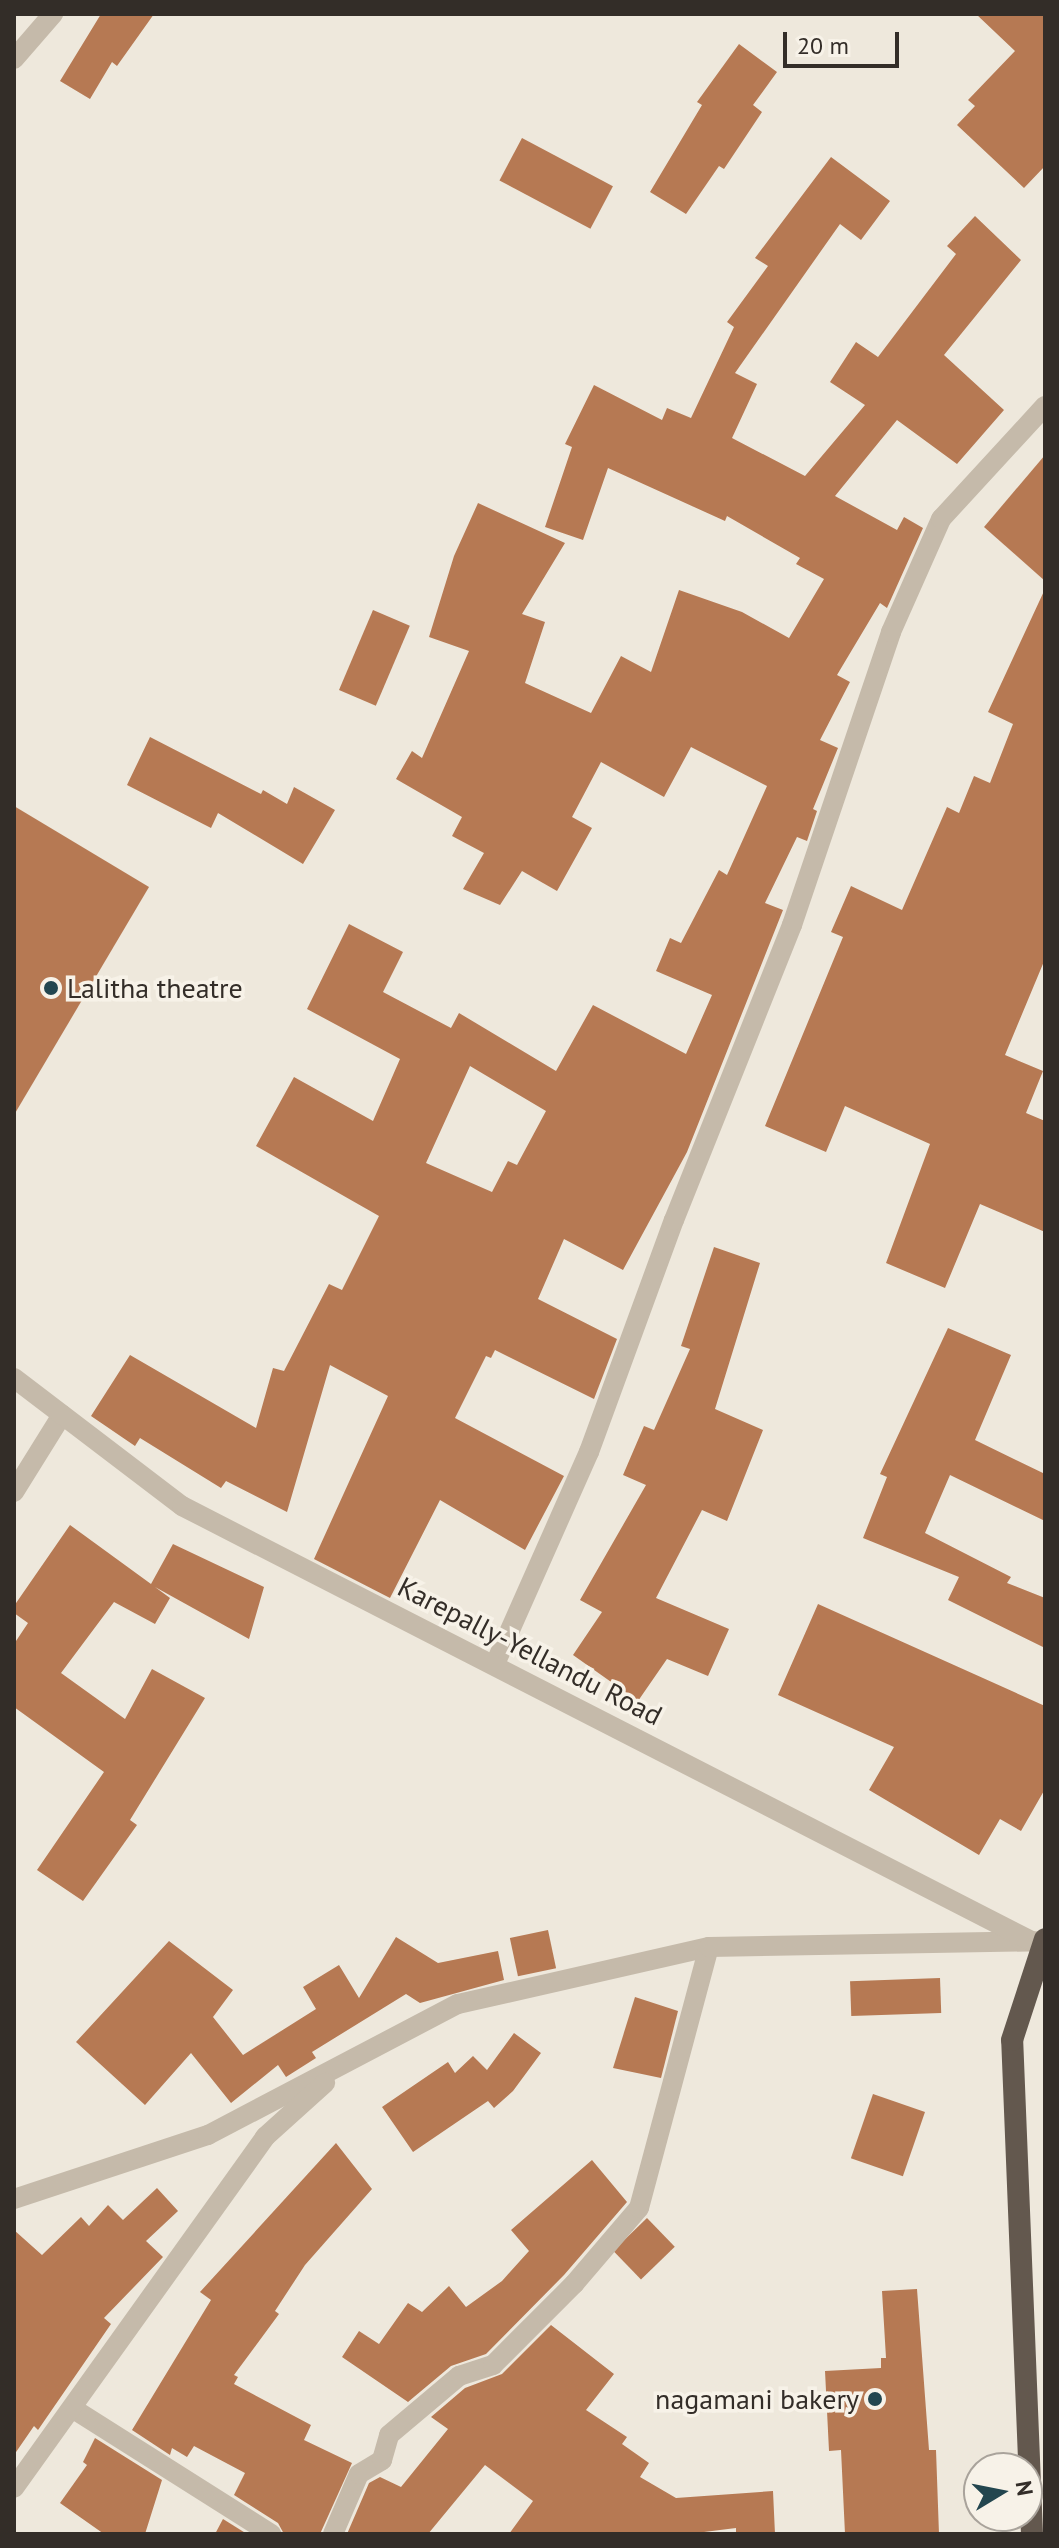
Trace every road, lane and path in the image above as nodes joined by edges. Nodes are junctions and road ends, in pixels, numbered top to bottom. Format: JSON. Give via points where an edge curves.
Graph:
{"nodes":[{"id":1,"x":53,"y":14,"type":"edge"},
{"id":2,"x":14,"y":59,"type":"edge"},
{"id":3,"x":1045,"y":406,"type":"edge"},
{"id":4,"x":14,"y":1378,"type":"edge"},
{"id":5,"x":62,"y":1415,"type":"junction"},
{"id":6,"x":14,"y":1492,"type":"edge"},
{"id":7,"x":495,"y":1664,"type":"junction"},
{"id":8,"x":1043,"y":1938,"type":"edge"},
{"id":9,"x":709,"y":1947,"type":"junction"},
{"id":10,"x":344,"y":2064,"type":"junction"},
{"id":11,"x":14,"y":2199,"type":"edge"},
{"id":12,"x":72,"y":2408,"type":"junction"},
{"id":13,"x":14,"y":2488,"type":"edge"},
{"id":14,"x":271,"y":2534,"type":"edge"},
{"id":15,"x":333,"y":2534,"type":"edge"},
{"id":16,"x":1032,"y":2534,"type":"edge"}],
"edges":[{"from":1,"to":2,"type":"street"},
{"from":3,"to":7,"type":"street","via":[[941,519],[904,604],[792,925],[674,1220],[589,1452]]},
{"from":4,"to":5,"type":"street","name":"Karepally-Yellandu Road"},
{"from":5,"to":6,"type":"street"},
{"from":5,"to":7,"type":"street","name":"Karepally-Yellandu Road","via":[[182,1506]]},
{"from":7,"to":8,"type":"street","name":"Karepally-Yellandu Road"},
{"from":8,"to":9,"type":"street"},
{"from":8,"to":16,"type":"highway","via":[[1012,2040]]},
{"from":9,"to":10,"type":"street","via":[[458,2004]]},
{"from":9,"to":15,"type":"street","via":[[639,2208],[574,2284],[493,2365],[459,2376],[389,2435],[382,2460],[359,2474]]},
{"from":10,"to":11,"type":"street","via":[[208,2135]]},
{"from":10,"to":12,"type":"street","via":[[265,2137]]},
{"from":12,"to":13,"type":"street"},
{"from":12,"to":14,"type":"street"}]}
